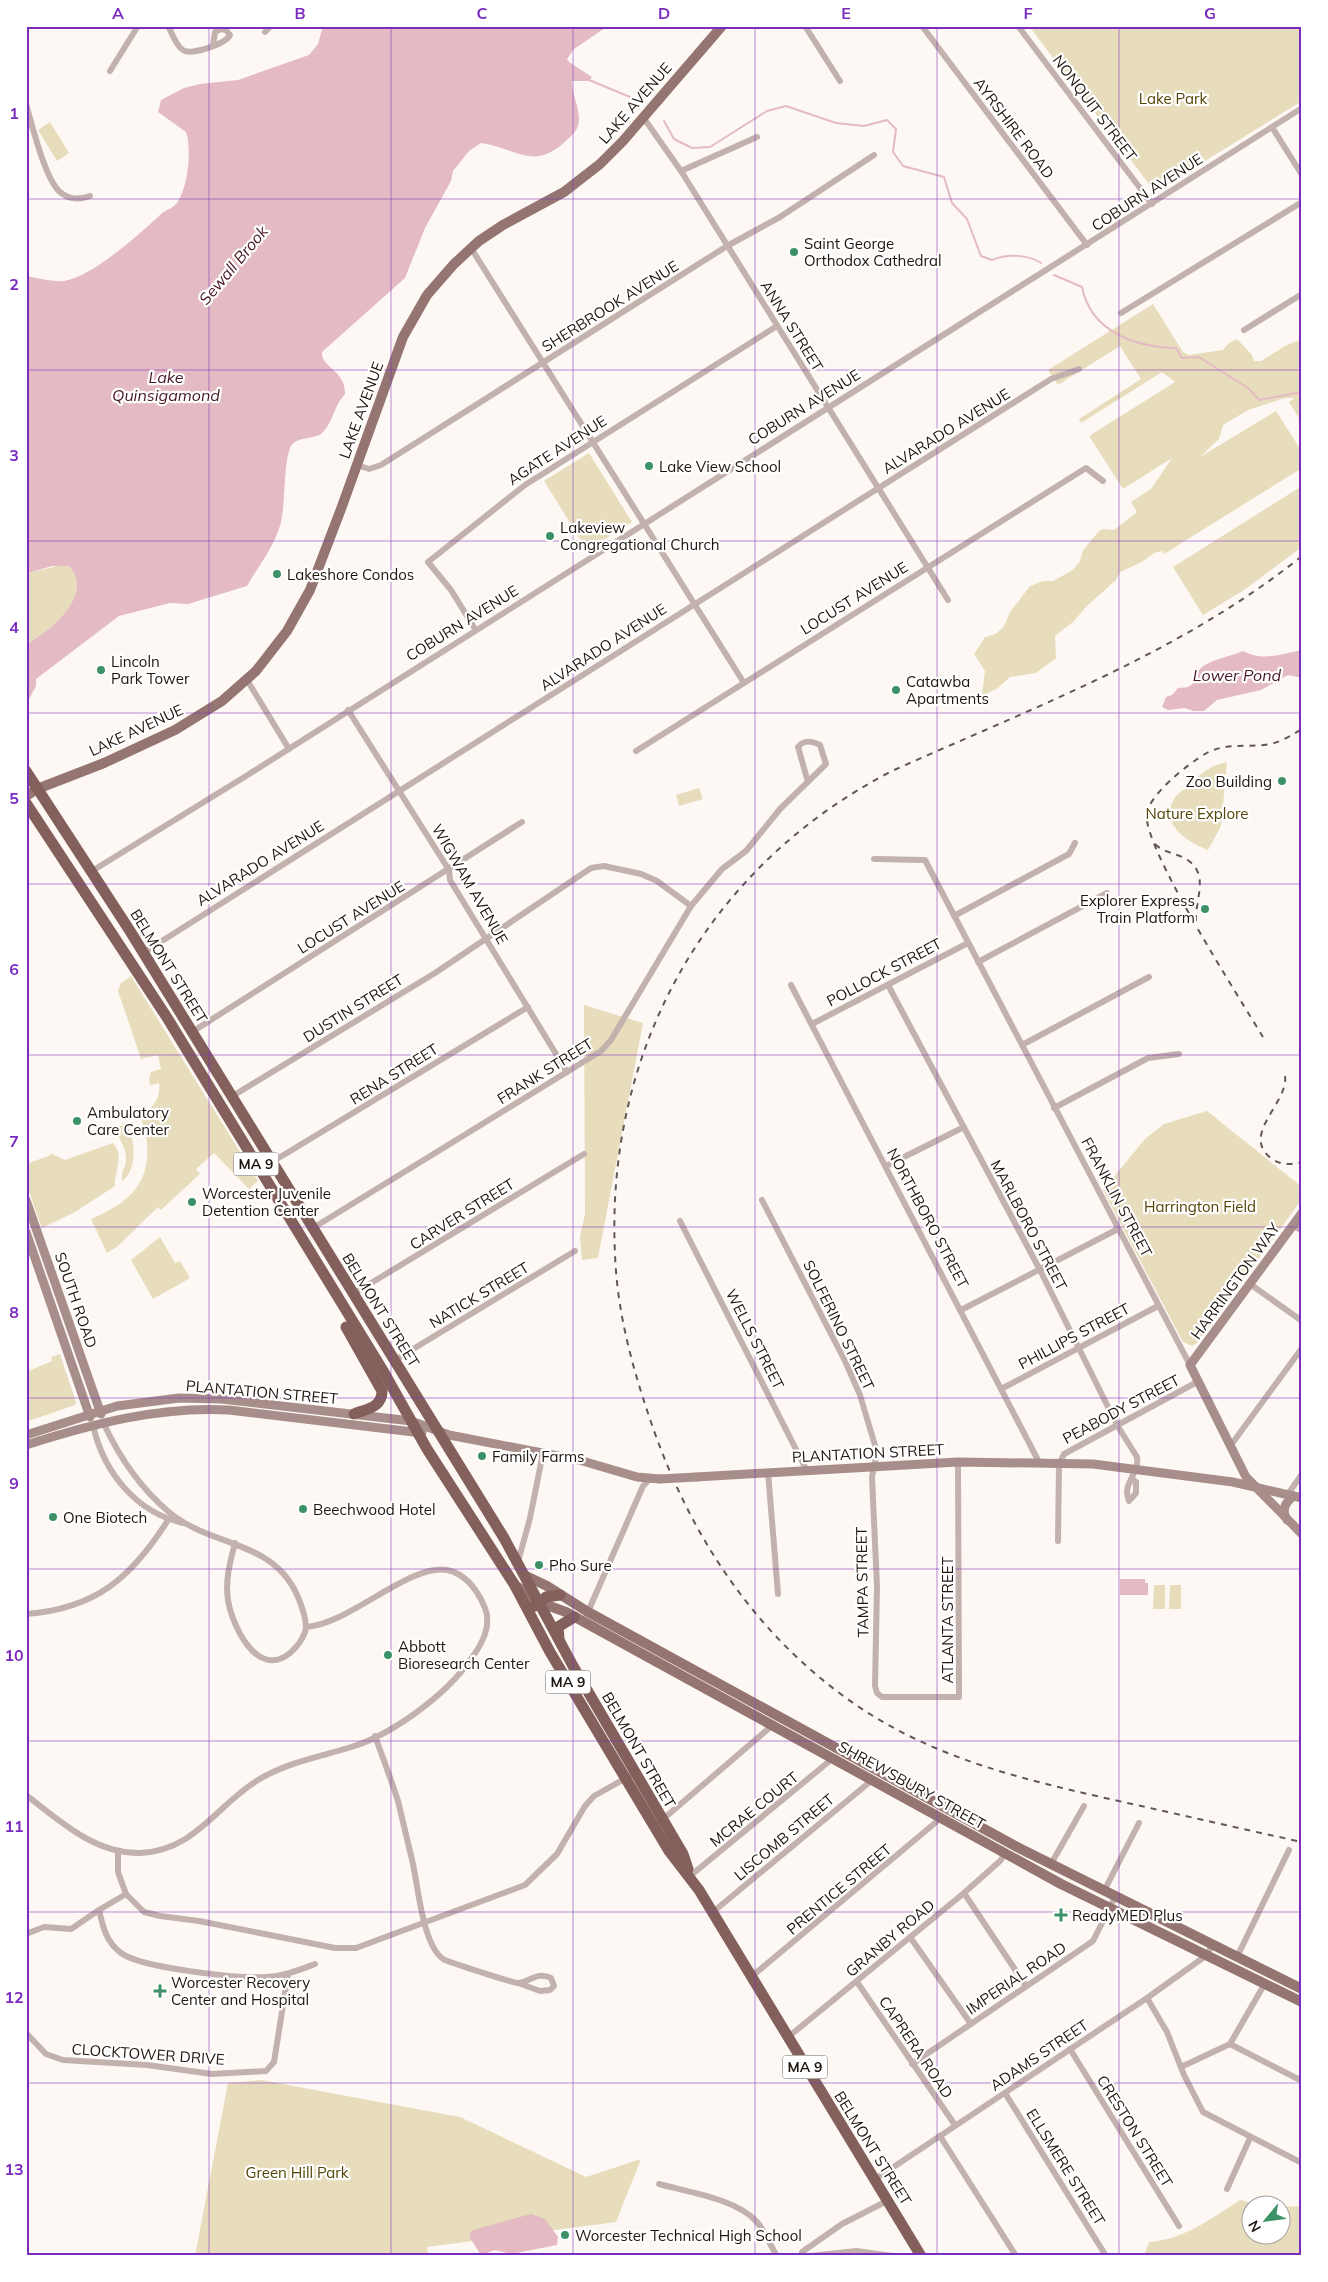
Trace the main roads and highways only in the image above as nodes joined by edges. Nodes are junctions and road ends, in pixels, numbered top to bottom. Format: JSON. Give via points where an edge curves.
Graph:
{"nodes":[{"id":1,"x":722,"y":26,"type":"edge"},
{"id":2,"x":26,"y":771,"type":"edge"},
{"id":3,"x":32,"y":789,"type":"edge"},
{"id":4,"x":26,"y":796,"type":"edge"},
{"id":5,"x":26,"y":803,"type":"edge"},
{"id":6,"x":26,"y":1200,"type":"edge"},
{"id":7,"x":1302,"y":1213,"type":"edge"},
{"id":8,"x":27,"y":1238,"type":"edge"},
{"id":9,"x":321,"y":1272,"type":"junction"},
{"id":10,"x":1190,"y":1365,"type":"joint"},
{"id":11,"x":99,"y":1410,"type":"junction"},
{"id":12,"x":89,"y":1413,"type":"junction"},
{"id":13,"x":354,"y":1414,"type":"junction"},
{"id":14,"x":411,"y":1421,"type":"junction"},
{"id":15,"x":103,"y":1422,"type":"junction"},
{"id":16,"x":93,"y":1425,"type":"junction"},
{"id":17,"x":438,"y":1431,"type":"junction"},
{"id":18,"x":418,"y":1433,"type":"junction"},
{"id":19,"x":26,"y":1434,"type":"edge"},
{"id":20,"x":26,"y":1445,"type":"edge"},
{"id":21,"x":1253,"y":1487,"type":"junction"},
{"id":22,"x":1294,"y":1496,"type":"edge"},
{"id":23,"x":1287,"y":1520,"type":"junction"},
{"id":24,"x":1302,"y":1534,"type":"edge"},
{"id":25,"x":526,"y":1576,"type":"junction"},
{"id":26,"x":514,"y":1584,"type":"junction"},
{"id":27,"x":560,"y":1595,"type":"junction"},
{"id":28,"x":538,"y":1602,"type":"junction"},
{"id":29,"x":529,"y":1615,"type":"junction"},
{"id":30,"x":578,"y":1620,"type":"junction"},
{"id":31,"x":559,"y":1641,"type":"junction"},
{"id":32,"x":630,"y":1775,"type":"junction"},
{"id":33,"x":690,"y":1876,"type":"junction"},
{"id":34,"x":1302,"y":1989,"type":"edge"},
{"id":35,"x":1302,"y":2002,"type":"edge"},
{"id":36,"x":922,"y":2256,"type":"edge"}],
"edges":[{"from":1,"to":3,"type":"main road","name":"LAKE AVENUE","via":[[617,148],[582,179],[496,229],[471,248],[433,287],[411,321],[322,560],[302,605],[280,641],[247,680],[213,707],[175,730],[104,763]]},
{"from":2,"to":3,"type":"highway","name":"BELMONT STREET","number":"MA 9"},
{"from":3,"to":4,"type":"main road","name":"LAKE AVENUE"},
{"from":3,"to":17,"type":"highway","name":"BELMONT STREET","number":"MA 9","via":[[92,871]]},
{"from":5,"to":9,"type":"highway","name":"BELMONT STREET","number":"MA 9","via":[[140,976]]},
{"from":6,"to":11,"type":"main road","name":"SOUTH ROAD"},
{"from":7,"to":10,"type":"main road","name":"HARRINGTON WAY"},
{"from":8,"to":12,"type":"main road","name":"SOUTH ROAD"},
{"from":9,"to":13,"type":"highway","via":[[323,1290],[382,1391],[382,1398],[376,1405]]},
{"from":9,"to":14,"type":"highway","name":"BELMONT STREET","number":"MA 9"},
{"from":10,"to":21,"type":"main road","name":"FRANKLIN STREET"},
{"from":11,"to":12,"type":"main road","name":"PLANTATION STREET"},
{"from":11,"to":13,"type":"main road","name":"PLANTATION STREET","via":[[154,1400],[195,1398]]},
{"from":11,"to":15,"type":"main road","name":"SOUTH ROAD"},
{"from":12,"to":16,"type":"main road","name":"SOUTH ROAD"},
{"from":12,"to":19,"type":"main road","name":"PLANTATION STREET"},
{"from":13,"to":14,"type":"main road","name":"PLANTATION STREET"},
{"from":14,"to":17,"type":"main road","name":"PLANTATION STREET"},
{"from":14,"to":18,"type":"highway","name":"BELMONT STREET","number":"MA 9"},
{"from":15,"to":16,"type":"main road","name":"PLANTATION STREET"},
{"from":15,"to":18,"type":"main road","name":"PLANTATION STREET","via":[[145,1414],[225,1410]]},
{"from":16,"to":20,"type":"main road","name":"PLANTATION STREET"},
{"from":17,"to":18,"type":"main road","name":"PLANTATION STREET"},
{"from":17,"to":21,"type":"main road","name":"PLANTATION STREET","bridge":true,"via":[[579,1460],[630,1475],[656,1478],[958,1462],[1093,1464]]},
{"from":17,"to":25,"type":"highway","name":"BELMONT STREET","number":"MA 9"},
{"from":18,"to":26,"type":"highway","name":"BELMONT STREET","number":"MA 9"},
{"from":21,"to":22,"type":"main road","name":"PLANTATION STREET"},
{"from":21,"to":23,"type":"main road","name":"FRANKLIN STREET"},
{"from":22,"to":23,"type":"main road","via":[[1285,1505]]},
{"from":23,"to":24,"type":"main road","name":"FRANKLIN STREET"},
{"from":25,"to":27,"type":"main road","name":"SHREWSBURY STREET"},
{"from":25,"to":28,"type":"highway","name":"BELMONT STREET","number":"MA 9"},
{"from":26,"to":28,"type":"main road","name":"SHREWSBURY STREET"},
{"from":26,"to":29,"type":"highway","name":"BELMONT STREET","number":"MA 9"},
{"from":27,"to":28,"type":"highway"},
{"from":27,"to":34,"type":"main road","name":"SHREWSBURY STREET","via":[[1051,1864]]},
{"from":28,"to":29,"type":"highway"},
{"from":28,"to":30,"type":"main road","name":"SHREWSBURY STREET"},
{"from":28,"to":31,"type":"highway","name":"BELMONT STREET","number":"MA 9"},
{"from":29,"to":32,"type":"highway","name":"BELMONT STREET","number":"MA 9"},
{"from":30,"to":31,"type":"highway","via":[[558,1627]]},
{"from":30,"to":35,"type":"main road","name":"SHREWSBURY STREET","via":[[1006,1854]]},
{"from":31,"to":32,"type":"highway","name":"BELMONT STREET","number":"MA 9"},
{"from":32,"to":33,"type":"highway","name":"BELMONT STREET","number":"MA 9","via":[[669,1851]]},
{"from":32,"to":33,"type":"highway","name":"BELMONT STREET","number":"MA 9","via":[[683,1854]]},
{"from":33,"to":36,"type":"highway","name":"BELMONT STREET","number":"MA 9"}]}
